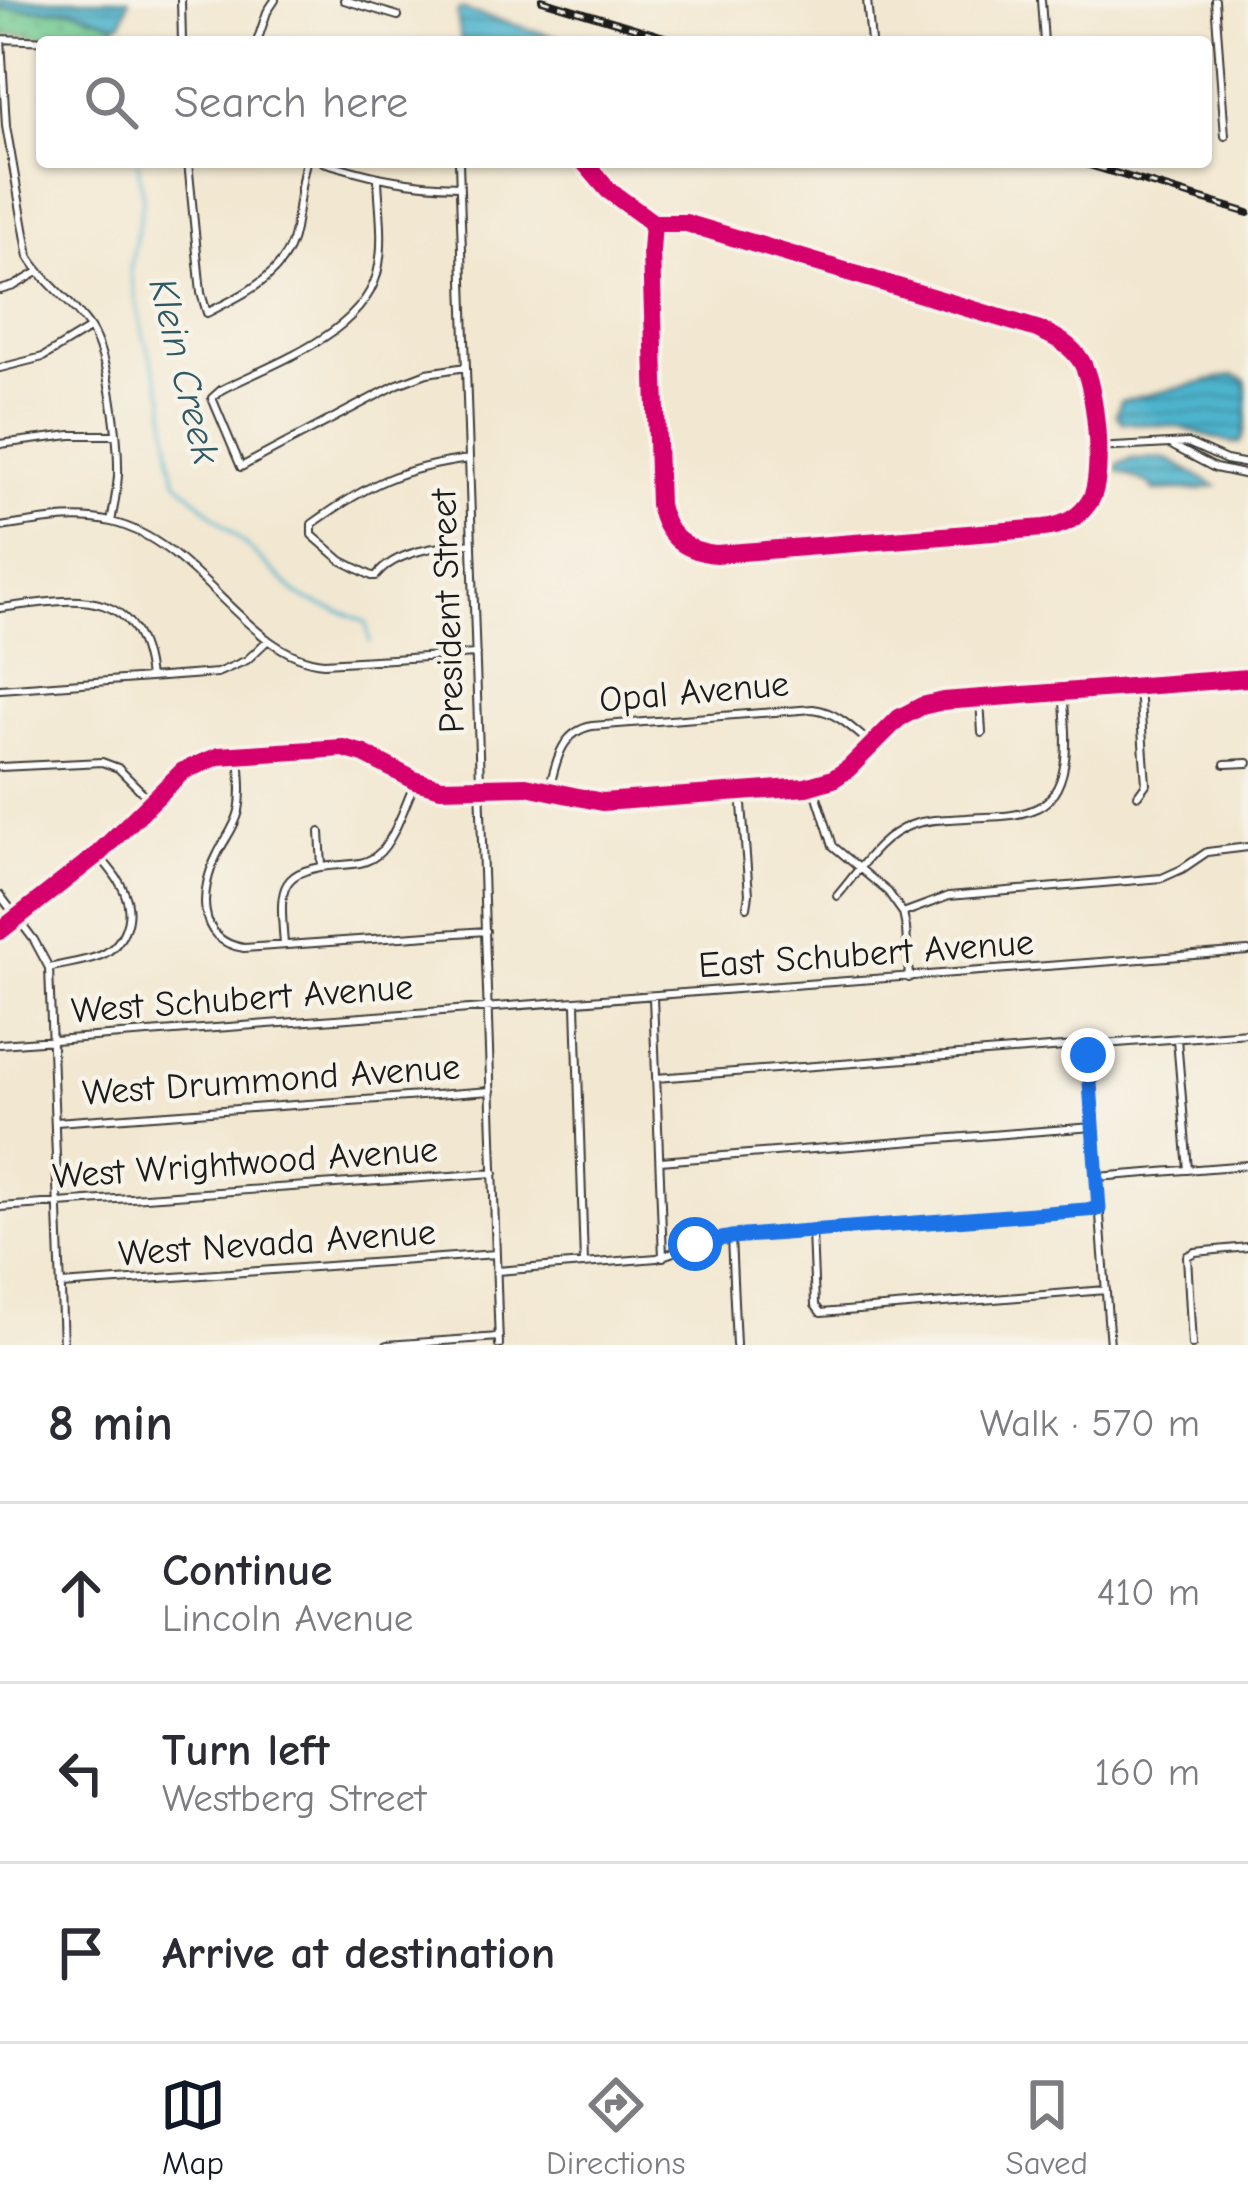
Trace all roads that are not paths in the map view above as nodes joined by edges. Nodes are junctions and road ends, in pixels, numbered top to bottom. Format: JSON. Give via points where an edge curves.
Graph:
{"nodes":[{"id":1,"x":181,"y":0,"type":"edge"},
{"id":2,"x":275,"y":0,"type":"edge"},
{"id":3,"x":344,"y":0,"type":"edge"},
{"id":4,"x":868,"y":0,"type":"edge"},
{"id":5,"x":1041,"y":0,"type":"edge"},
{"id":6,"x":1215,"y":0,"type":"edge"},
{"id":7,"x":398,"y":16,"type":"dead end"},
{"id":8,"x":182,"y":36,"type":"edge"},
{"id":9,"x":259,"y":36,"type":"edge"},
{"id":10,"x":871,"y":36,"type":"edge"},
{"id":11,"x":1044,"y":36,"type":"edge"},
{"id":12,"x":0,"y":39,"type":"edge"},
{"id":13,"x":36,"y":40,"type":"edge"},
{"id":14,"x":1225,"y":136,"type":"dead end"},
{"id":15,"x":189,"y":168,"type":"edge"},
{"id":16,"x":304,"y":168,"type":"edge"},
{"id":17,"x":342,"y":168,"type":"edge"},
{"id":18,"x":459,"y":168,"type":"edge"},
{"id":19,"x":589,"y":168,"type":"edge"},
{"id":20,"x":378,"y":179,"type":"junction"},
{"id":21,"x":459,"y":186,"type":"junction"},
{"id":22,"x":653,"y":223,"type":"junction"},
{"id":23,"x":38,"y":272,"type":"junction"},
{"id":24,"x":0,"y":290,"type":"edge"},
{"id":25,"x":90,"y":328,"type":"junction"},
{"id":26,"x":466,"y":367,"type":"junction"},
{"id":27,"x":0,"y":368,"type":"edge"},
{"id":28,"x":115,"y":435,"type":"junction"},
{"id":29,"x":0,"y":444,"type":"edge"},
{"id":30,"x":1170,"y":444,"type":"junction"},
{"id":31,"x":1096,"y":448,"type":"junction"},
{"id":32,"x":469,"y":459,"type":"junction"},
{"id":33,"x":1248,"y":464,"type":"edge"},
{"id":34,"x":1248,"y":476,"type":"edge"},
{"id":35,"x":111,"y":522,"type":"junction"},
{"id":36,"x":0,"y":527,"type":"edge"},
{"id":37,"x":472,"y":543,"type":"junction"},
{"id":38,"x":0,"y":608,"type":"edge"},
{"id":39,"x":268,"y":640,"type":"junction"},
{"id":40,"x":476,"y":654,"type":"junction"},
{"id":41,"x":149,"y":678,"type":"junction"},
{"id":42,"x":1248,"y":678,"type":"edge"},
{"id":43,"x":1139,"y":686,"type":"junction"},
{"id":44,"x":0,"y":688,"type":"edge"},
{"id":45,"x":1063,"y":692,"type":"junction"},
{"id":46,"x":980,"y":698,"type":"junction"},
{"id":47,"x":982,"y":733,"type":"dead end"},
{"id":48,"x":872,"y":746,"type":"junction"},
{"id":49,"x":239,"y":754,"type":"junction"},
{"id":50,"x":1248,"y":763,"type":"edge"},
{"id":51,"x":1225,"y":764,"type":"dead end"},
{"id":52,"x":0,"y":767,"type":"edge"},
{"id":53,"x":416,"y":781,"type":"junction"},
{"id":54,"x":814,"y":786,"type":"junction"},
{"id":55,"x":481,"y":787,"type":"junction"},
{"id":56,"x":549,"y":790,"type":"junction"},
{"id":57,"x":741,"y":792,"type":"junction"},
{"id":58,"x":1138,"y":795,"type":"dead end"},
{"id":59,"x":152,"y":802,"type":"junction"},
{"id":60,"x":320,"y":832,"type":"dead end"},
{"id":61,"x":1248,"y":847,"type":"edge"},
{"id":62,"x":98,"y":854,"type":"junction"},
{"id":63,"x":322,"y":866,"type":"junction"},
{"id":64,"x":860,"y":869,"type":"junction"},
{"id":65,"x":0,"y":895,"type":"edge"},
{"id":66,"x":837,"y":896,"type":"dead end"},
{"id":67,"x":746,"y":907,"type":"dead end"},
{"id":68,"x":903,"y":913,"type":"junction"},
{"id":69,"x":17,"y":917,"type":"junction"},
{"id":70,"x":0,"y":931,"type":"edge"},
{"id":71,"x":486,"y":931,"type":"junction"},
{"id":72,"x":284,"y":945,"type":"junction"},
{"id":73,"x":1248,"y":951,"type":"edge"},
{"id":74,"x":49,"y":968,"type":"junction"},
{"id":75,"x":909,"y":977,"type":"junction"},
{"id":76,"x":653,"y":997,"type":"junction"},
{"id":77,"x":576,"y":1003,"type":"junction"},
{"id":78,"x":488,"y":1010,"type":"junction"},
{"id":79,"x":1248,"y":1033,"type":"edge"},
{"id":80,"x":1178,"y":1039,"type":"junction"},
{"id":81,"x":53,"y":1040,"type":"junction"},
{"id":82,"x":0,"y":1044,"type":"edge"},
{"id":83,"x":1087,"y":1046,"type":"junction"},
{"id":84,"x":656,"y":1078,"type":"junction"},
{"id":85,"x":491,"y":1091,"type":"junction"},
{"id":86,"x":56,"y":1122,"type":"junction"},
{"id":87,"x":1093,"y":1127,"type":"junction"},
{"id":88,"x":659,"y":1161,"type":"junction"},
{"id":89,"x":1248,"y":1165,"type":"edge"},
{"id":90,"x":1188,"y":1170,"type":"junction"},
{"id":91,"x":494,"y":1173,"type":"junction"},
{"id":92,"x":1097,"y":1177,"type":"junction"},
{"id":93,"x":58,"y":1204,"type":"junction"},
{"id":94,"x":0,"y":1208,"type":"edge"},
{"id":95,"x":1099,"y":1209,"type":"junction"},
{"id":96,"x":812,"y":1231,"type":"junction"},
{"id":97,"x":731,"y":1237,"type":"junction"},
{"id":98,"x":1248,"y":1247,"type":"edge"},
{"id":99,"x":496,"y":1255,"type":"junction"},
{"id":100,"x":663,"y":1257,"type":"junction"},
{"id":101,"x":584,"y":1264,"type":"junction"},
{"id":102,"x":497,"y":1271,"type":"junction"},
{"id":103,"x":61,"y":1285,"type":"junction"},
{"id":104,"x":1106,"y":1290,"type":"junction"},
{"id":105,"x":499,"y":1341,"type":"edge"},
{"id":106,"x":63,"y":1345,"type":"edge"},
{"id":107,"x":387,"y":1345,"type":"edge"},
{"id":108,"x":736,"y":1345,"type":"edge"},
{"id":109,"x":1110,"y":1345,"type":"edge"},
{"id":110,"x":1192,"y":1345,"type":"edge"}],
"edges":[{"from":1,"to":8,"type":"street"},
{"from":2,"to":9,"type":"street"},
{"from":3,"to":7,"type":"street"},
{"from":4,"to":10,"type":"street"},
{"from":5,"to":11,"type":"street"},
{"from":6,"to":14,"type":"street"},
{"from":12,"to":13,"type":"street"},
{"from":12,"to":23,"type":"street","via":[[18,196]]},
{"from":15,"to":16,"type":"street","via":[[208,313],[275,272],[295,232]]},
{"from":17,"to":20,"type":"street"},
{"from":18,"to":21,"type":"street","name":"President Street"},
{"from":19,"to":22,"type":"street"},
{"from":20,"to":21,"type":"street"},
{"from":20,"to":26,"type":"street","via":[[379,266],[365,302],[337,330],[212,398],[241,466],[398,384]]},
{"from":21,"to":26,"type":"street","name":"President Street"},
{"from":22,"to":31,"type":"street","via":[[686,223],[1048,333],[1071,348],[1090,379]]},
{"from":22,"to":31,"type":"street","via":[[659,504],[673,538],[688,548],[716,554],[1054,527],[1090,500]]},
{"from":23,"to":24,"type":"street"},
{"from":23,"to":25,"type":"street"},
{"from":25,"to":27,"type":"street","via":[[43,357]]},
{"from":25,"to":28,"type":"street"},
{"from":26,"to":32,"type":"street","name":"President Street"},
{"from":28,"to":29,"type":"street"},
{"from":28,"to":35,"type":"street"},
{"from":30,"to":31,"type":"street"},
{"from":30,"to":33,"type":"street"},
{"from":30,"to":34,"type":"street"},
{"from":32,"to":37,"type":"street","name":"President Street"},
{"from":32,"to":37,"type":"street","via":[[375,483],[310,530],[342,562],[372,576],[406,556]]},
{"from":35,"to":36,"type":"street"},
{"from":35,"to":39,"type":"street","via":[[172,551]]},
{"from":37,"to":40,"type":"street","name":"President Street"},
{"from":38,"to":41,"type":"street","via":[[71,599],[109,607],[139,635]]},
{"from":39,"to":40,"type":"street","via":[[324,663]]},
{"from":39,"to":41,"type":"street","via":[[227,670]]},
{"from":40,"to":55,"type":"street","name":"President Street"},
{"from":41,"to":44,"type":"street"},
{"from":42,"to":43,"type":"street"},
{"from":43,"to":45,"type":"street"},
{"from":43,"to":58,"type":"street","via":[[1146,784]]},
{"from":45,"to":46,"type":"street"},
{"from":45,"to":64,"type":"street","via":[[1067,751],[1047,801],[1022,813],[907,826]]},
{"from":46,"to":47,"type":"street"},
{"from":46,"to":48,"type":"street","via":[[922,706]]},
{"from":48,"to":54,"type":"street"},
{"from":48,"to":56,"type":"street","name":"Opal Avenue","via":[[838,716],[814,709],[592,726],[570,734]]},
{"from":49,"to":53,"type":"street","via":[[343,748]]},
{"from":49,"to":59,"type":"street","via":[[183,771]]},
{"from":49,"to":72,"type":"street","via":[[238,812],[210,873],[206,914],[226,944]]},
{"from":50,"to":51,"type":"street"},
{"from":52,"to":59,"type":"street","via":[[107,763]]},
{"from":53,"to":55,"type":"street"},
{"from":53,"to":63,"type":"street","via":[[378,854]]},
{"from":54,"to":57,"type":"street"},
{"from":54,"to":64,"type":"street","via":[[828,836]]},
{"from":55,"to":56,"type":"street"},
{"from":55,"to":71,"type":"street","name":"President Street"},
{"from":56,"to":57,"type":"street","via":[[602,802]]},
{"from":57,"to":67,"type":"street"},
{"from":59,"to":62,"type":"street"},
{"from":60,"to":63,"type":"street"},
{"from":61,"to":68,"type":"street","via":[[1207,852],[1162,878],[949,896]]},
{"from":62,"to":69,"type":"street"},
{"from":62,"to":74,"type":"street","via":[[124,891],[127,928],[97,957]]},
{"from":63,"to":72,"type":"street","via":[[300,872],[284,891]]},
{"from":64,"to":66,"type":"street"},
{"from":64,"to":68,"type":"street"},
{"from":65,"to":69,"type":"street"},
{"from":68,"to":75,"type":"street"},
{"from":69,"to":70,"type":"street"},
{"from":69,"to":74,"type":"street"},
{"from":71,"to":72,"type":"street"},
{"from":71,"to":78,"type":"street","name":"President Street"},
{"from":73,"to":75,"type":"street","name":"East Schubert Avenue"},
{"from":74,"to":81,"type":"street"},
{"from":75,"to":76,"type":"street","name":"East Schubert Avenue"},
{"from":76,"to":77,"type":"street","name":"East Schubert Avenue"},
{"from":76,"to":84,"type":"street"},
{"from":77,"to":78,"type":"street","name":"East Schubert Avenue"},
{"from":77,"to":101,"type":"street"},
{"from":78,"to":81,"type":"street","name":"West Schubert Avenue"},
{"from":78,"to":85,"type":"street","name":"President Street"},
{"from":79,"to":80,"type":"street"},
{"from":80,"to":83,"type":"street"},
{"from":80,"to":90,"type":"street"},
{"from":81,"to":82,"type":"street","name":"West Schubert Avenue"},
{"from":81,"to":86,"type":"street"},
{"from":83,"to":84,"type":"street"},
{"from":83,"to":87,"type":"street"},
{"from":84,"to":88,"type":"street"},
{"from":85,"to":86,"type":"street","name":"West Drummond Avenue"},
{"from":85,"to":91,"type":"street","name":"President Street"},
{"from":86,"to":93,"type":"street"},
{"from":87,"to":88,"type":"street"},
{"from":87,"to":92,"type":"street"},
{"from":88,"to":100,"type":"street"},
{"from":89,"to":90,"type":"street"},
{"from":90,"to":92,"type":"street"},
{"from":91,"to":93,"type":"street","name":"West Wrightwood Avenue"},
{"from":91,"to":99,"type":"street","name":"President Street"},
{"from":92,"to":95,"type":"street"},
{"from":93,"to":94,"type":"street","name":"West Wrightwood Avenue"},
{"from":93,"to":103,"type":"street"},
{"from":95,"to":96,"type":"street"},
{"from":95,"to":104,"type":"street"},
{"from":96,"to":97,"type":"street"},
{"from":96,"to":104,"type":"street","via":[[818,1311]]},
{"from":97,"to":100,"type":"street"},
{"from":97,"to":108,"type":"street"},
{"from":98,"to":110,"type":"street","via":[[1187,1256]]},
{"from":99,"to":102,"type":"street","name":"President Street"},
{"from":99,"to":103,"type":"street","name":"West Nevada Avenue"},
{"from":100,"to":101,"type":"street"},
{"from":101,"to":102,"type":"street"},
{"from":102,"to":105,"type":"street","name":"President Street"},
{"from":103,"to":106,"type":"street"},
{"from":104,"to":109,"type":"street"},
{"from":105,"to":107,"type":"street"}]}
